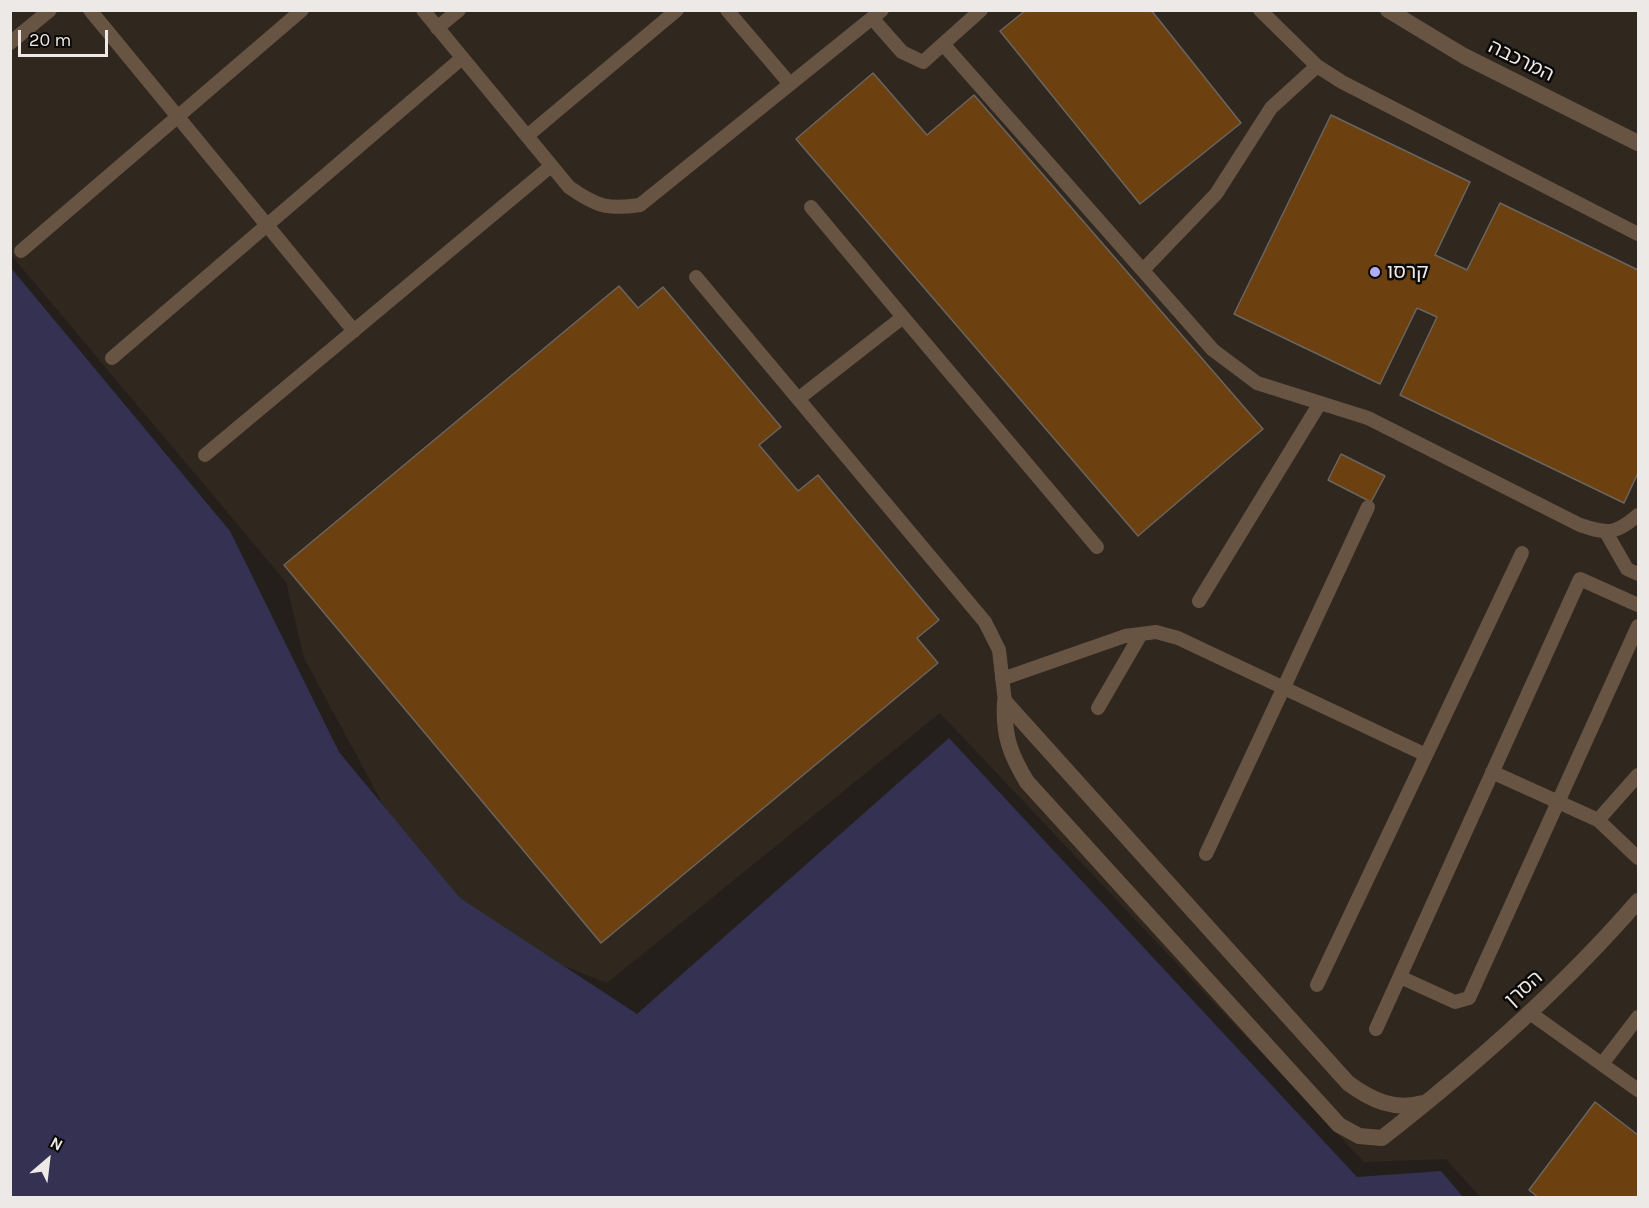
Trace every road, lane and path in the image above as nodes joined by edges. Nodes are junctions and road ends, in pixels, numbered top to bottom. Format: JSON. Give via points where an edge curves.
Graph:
{"nodes":[{"id":1,"x":50,"y":10,"type":"edge"},
{"id":2,"x":90,"y":10,"type":"edge"},
{"id":3,"x":302,"y":10,"type":"edge"},
{"id":4,"x":423,"y":10,"type":"edge"},
{"id":5,"x":459,"y":10,"type":"edge"},
{"id":6,"x":677,"y":10,"type":"edge"},
{"id":7,"x":727,"y":10,"type":"edge"},
{"id":8,"x":981,"y":10,"type":"edge"},
{"id":9,"x":1260,"y":10,"type":"edge"},
{"id":10,"x":1388,"y":10,"type":"edge"},
{"id":11,"x":877,"y":14,"type":"edge"},
{"id":12,"x":437,"y":28,"type":"junction"},
{"id":13,"x":10,"y":43,"type":"edge"},
{"id":14,"x":943,"y":44,"type":"junction"},
{"id":15,"x":462,"y":58,"type":"junction"},
{"id":16,"x":1317,"y":66,"type":"junction"},
{"id":17,"x":790,"y":84,"type":"junction"},
{"id":18,"x":177,"y":117,"type":"junction"},
{"id":19,"x":527,"y":136,"type":"junction"},
{"id":20,"x":1638,"y":143,"type":"edge"},
{"id":21,"x":551,"y":166,"type":"junction"},
{"id":22,"x":811,"y":207,"type":"dead end"},
{"id":23,"x":267,"y":225,"type":"junction"},
{"id":24,"x":1638,"y":234,"type":"edge"},
{"id":25,"x":21,"y":251,"type":"dead end"},
{"id":26,"x":1143,"y":270,"type":"junction"},
{"id":27,"x":696,"y":278,"type":"dead end"},
{"id":28,"x":903,"y":317,"type":"junction"},
{"id":29,"x":354,"y":331,"type":"junction"},
{"id":30,"x":112,"y":358,"type":"dead end"},
{"id":31,"x":798,"y":399,"type":"junction"},
{"id":32,"x":1320,"y":403,"type":"junction"},
{"id":33,"x":205,"y":455,"type":"dead end"},
{"id":34,"x":1368,"y":507,"type":"dead end"},
{"id":35,"x":1638,"y":515,"type":"edge"},
{"id":36,"x":1607,"y":534,"type":"junction"},
{"id":37,"x":1097,"y":547,"type":"dead end"},
{"id":38,"x":1522,"y":553,"type":"dead end"},
{"id":39,"x":1638,"y":574,"type":"edge"},
{"id":40,"x":1199,"y":602,"type":"dead end"},
{"id":41,"x":1638,"y":605,"type":"edge"},
{"id":42,"x":1638,"y":626,"type":"edge"},
{"id":43,"x":1141,"y":634,"type":"junction"},
{"id":44,"x":1002,"y":679,"type":"junction"},
{"id":45,"x":1283,"y":688,"type":"junction"},
{"id":46,"x":1005,"y":702,"type":"junction"},
{"id":47,"x":1098,"y":708,"type":"dead end"},
{"id":48,"x":1426,"y":755,"type":"junction"},
{"id":49,"x":1492,"y":772,"type":"junction"},
{"id":50,"x":1638,"y":775,"type":"edge"},
{"id":51,"x":1558,"y":802,"type":"junction"},
{"id":52,"x":1598,"y":820,"type":"junction"},
{"id":53,"x":1206,"y":854,"type":"dead end"},
{"id":54,"x":1638,"y":858,"type":"edge"},
{"id":55,"x":1638,"y":901,"type":"edge"},
{"id":56,"x":1400,"y":977,"type":"junction"},
{"id":57,"x":1317,"y":985,"type":"dead end"},
{"id":58,"x":1530,"y":1013,"type":"junction"},
{"id":59,"x":1638,"y":1017,"type":"edge"},
{"id":60,"x":1376,"y":1029,"type":"dead end"},
{"id":61,"x":1602,"y":1064,"type":"junction"},
{"id":62,"x":1638,"y":1090,"type":"edge"},
{"id":63,"x":1429,"y":1101,"type":"junction"}],
"edges":[{"from":1,"to":13,"type":"lane"},
{"from":2,"to":18,"type":"lane"},
{"from":3,"to":18,"type":"lane"},
{"from":4,"to":12,"type":"lane"},
{"from":5,"to":12,"type":"lane"},
{"from":6,"to":19,"type":"lane"},
{"from":7,"to":17,"type":"lane"},
{"from":8,"to":14,"type":"lane"},
{"from":9,"to":16,"type":"lane"},
{"from":10,"to":20,"type":"street","name":"המרכבה","via":[[1464,56]]},
{"from":11,"to":14,"type":"lane","via":[[902,52],[923,62]]},
{"from":11,"to":17,"type":"lane"},
{"from":12,"to":15,"type":"lane"},
{"from":14,"to":26,"type":"lane"},
{"from":15,"to":19,"type":"lane"},
{"from":15,"to":23,"type":"lane"},
{"from":16,"to":24,"type":"lane"},
{"from":16,"to":26,"type":"lane","via":[[1271,108],[1216,194]]},
{"from":17,"to":21,"type":"lane","via":[[639,205],[614,209],[590,202],[569,187]]},
{"from":18,"to":23,"type":"lane"},
{"from":18,"to":25,"type":"lane"},
{"from":19,"to":21,"type":"lane"},
{"from":21,"to":29,"type":"lane"},
{"from":22,"to":28,"type":"lane"},
{"from":23,"to":29,"type":"lane"},
{"from":23,"to":30,"type":"lane"},
{"from":26,"to":32,"type":"lane","via":[[1213,350],[1257,382]]},
{"from":27,"to":31,"type":"lane"},
{"from":28,"to":31,"type":"lane"},
{"from":28,"to":37,"type":"lane"},
{"from":29,"to":33,"type":"lane"},
{"from":31,"to":44,"type":"lane","via":[[985,622],[999,650]]},
{"from":32,"to":36,"type":"lane","via":[[1368,418],[1580,525]]},
{"from":32,"to":40,"type":"lane"},
{"from":34,"to":45,"type":"lane"},
{"from":35,"to":36,"type":"lane"},
{"from":36,"to":39,"type":"lane","via":[[1627,569]]},
{"from":38,"to":48,"type":"lane"},
{"from":41,"to":49,"type":"lane","via":[[1580,579]]},
{"from":42,"to":51,"type":"lane"},
{"from":43,"to":44,"type":"lane","via":[[1125,636]]},
{"from":43,"to":45,"type":"lane","via":[[1156,632],[1178,638]]},
{"from":43,"to":47,"type":"lane"},
{"from":44,"to":46,"type":"lane"},
{"from":45,"to":48,"type":"lane"},
{"from":45,"to":53,"type":"lane"},
{"from":46,"to":63,"type":"street","via":[[1348,1083],[1389,1105],[1408,1107]]},
{"from":46,"to":63,"type":"street","name":"הסרן","via":[[1004,728],[1014,760],[1027,782],[1338,1125],[1359,1136],[1382,1138]]},
{"from":48,"to":57,"type":"lane"},
{"from":49,"to":51,"type":"lane"},
{"from":49,"to":56,"type":"lane"},
{"from":50,"to":52,"type":"lane"},
{"from":51,"to":52,"type":"lane"},
{"from":51,"to":56,"type":"lane","via":[[1469,998],[1455,1002]]},
{"from":52,"to":54,"type":"lane"},
{"from":55,"to":58,"type":"street","name":"הסרן","via":[[1596,949]]},
{"from":56,"to":60,"type":"lane"},
{"from":58,"to":61,"type":"lane"},
{"from":58,"to":63,"type":"street","name":"הסרן"},
{"from":59,"to":61,"type":"lane"},
{"from":61,"to":62,"type":"lane"}]}
